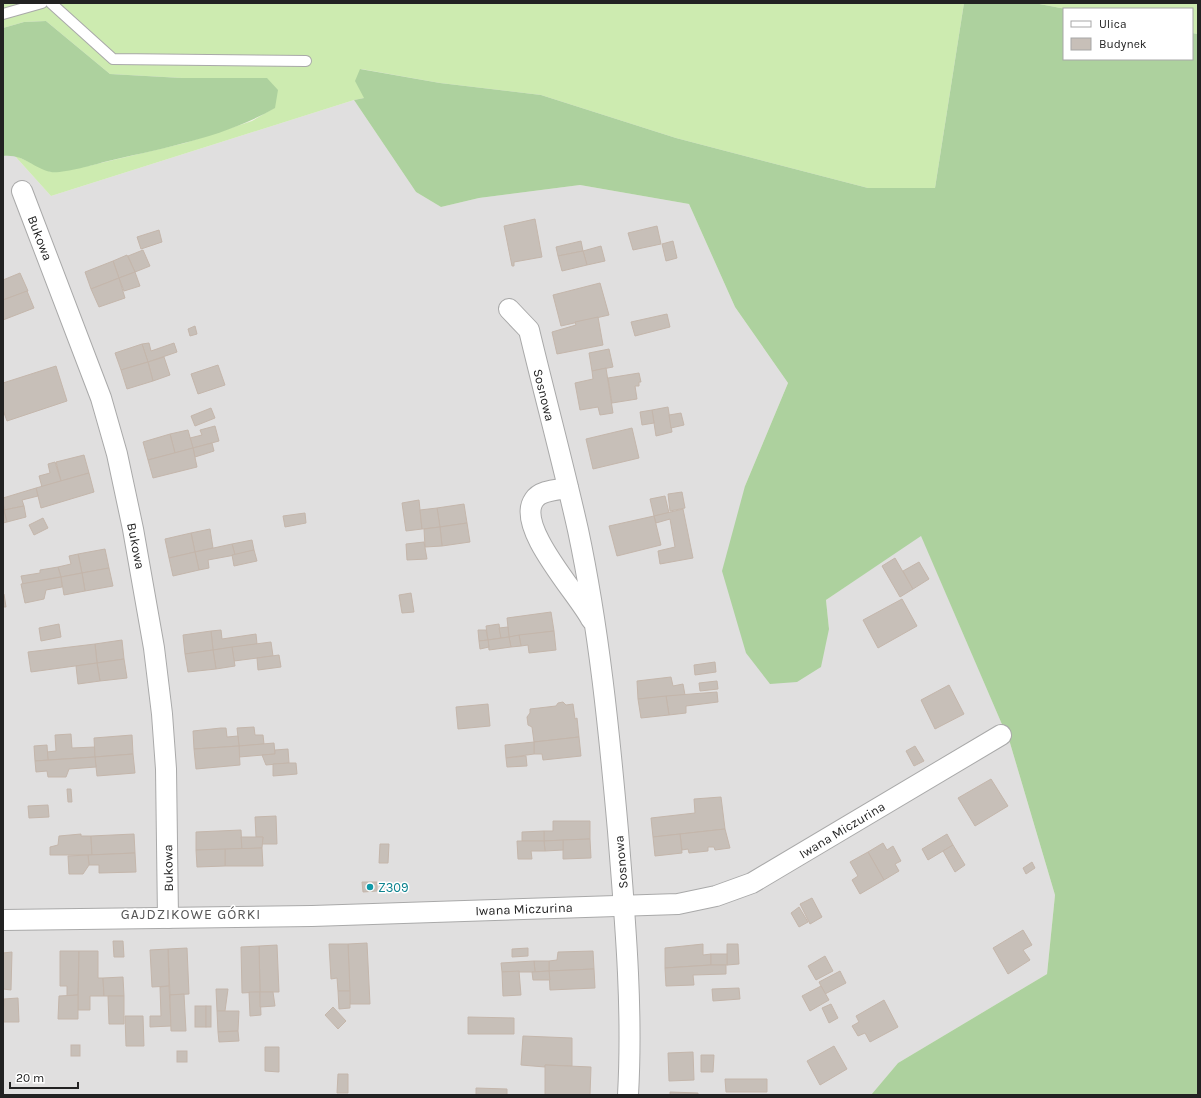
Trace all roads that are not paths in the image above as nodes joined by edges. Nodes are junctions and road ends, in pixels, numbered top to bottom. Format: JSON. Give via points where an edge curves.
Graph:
{"nodes":[{"id":1,"x":42,"y":3,"type":"edge"},
{"id":2,"x":51,"y":3,"type":"edge"},
{"id":3,"x":3,"y":14,"type":"edge"},
{"id":4,"x":306,"y":61,"type":"dead end"},
{"id":5,"x":22,"y":191,"type":"dead end"},
{"id":6,"x":509,"y":309,"type":"dead end"},
{"id":7,"x":568,"y":488,"type":"junction"},
{"id":8,"x":597,"y":630,"type":"junction"},
{"id":9,"x":1001,"y":735,"type":"dead end"},
{"id":10,"x":625,"y":906,"type":"junction"},
{"id":11,"x":168,"y":918,"type":"junction"},
{"id":12,"x":3,"y":920,"type":"edge"},
{"id":13,"x":628,"y":1095,"type":"edge"}],
"edges":[{"from":1,"to":3,"type":"lane"},
{"from":2,"to":4,"type":"lane","via":[[113,59]]},
{"from":5,"to":11,"type":"street","name":"Bukowa","via":[[100,398],[117,454],[133,529],[162,714],[166,769]]},
{"from":6,"to":7,"type":"street","name":"Sosnowa","via":[[529,330]]},
{"from":7,"to":8,"type":"street","name":"Sosnowa"},
{"from":7,"to":8,"type":"street","name":"Sosnowa","via":[[543,493],[534,499],[531,517],[545,552]]},
{"from":8,"to":10,"type":"street","name":"Sosnowa"},
{"from":9,"to":10,"type":"street","name":"Iwana Miczurina","via":[[752,883],[716,896],[678,904]]},
{"from":10,"to":11,"type":"street","name":"Iwana Miczurina"},
{"from":10,"to":13,"type":"street","name":"Sosnowa","via":[[630,1018]]},
{"from":11,"to":12,"type":"street","name":"Iwana Miczurina"}]}
